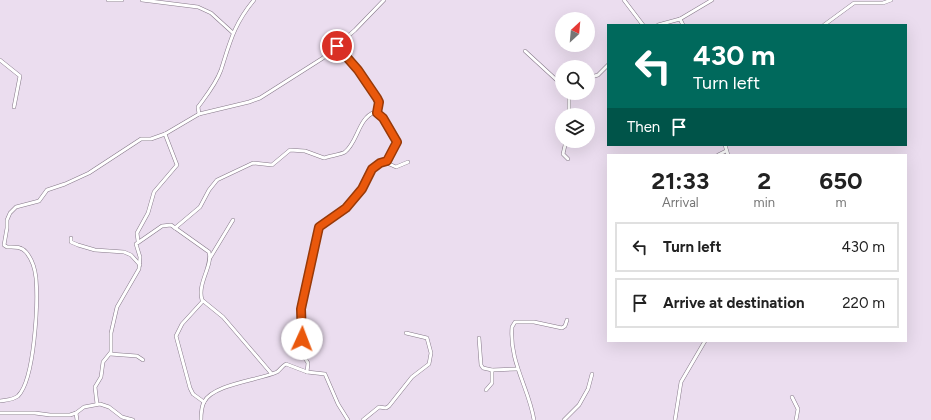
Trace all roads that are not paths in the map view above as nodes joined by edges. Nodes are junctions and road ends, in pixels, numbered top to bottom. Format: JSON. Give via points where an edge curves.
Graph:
{"nodes":[{"id":1,"x":108,"y":0,"type":"edge"},
{"id":2,"x":122,"y":0,"type":"edge"},
{"id":3,"x":142,"y":0,"type":"edge"},
{"id":4,"x":254,"y":0,"type":"edge"},
{"id":5,"x":384,"y":0,"type":"edge"},
{"id":6,"x":624,"y":0,"type":"edge"},
{"id":7,"x":712,"y":0,"type":"edge"},
{"id":8,"x":891,"y":0,"type":"edge"},
{"id":9,"x":680,"y":19,"type":"junction"},
{"id":10,"x":642,"y":24,"type":"edge"},
{"id":11,"x":662,"y":24,"type":"edge"},
{"id":12,"x":682,"y":24,"type":"edge"},
{"id":13,"x":825,"y":24,"type":"edge"},
{"id":14,"x":233,"y":34,"type":"junction"},
{"id":15,"x":337,"y":46,"type":"junction"},
{"id":16,"x":525,"y":51,"type":"dead end"},
{"id":17,"x":0,"y":60,"type":"edge"},
{"id":18,"x":607,"y":66,"type":"edge"},
{"id":19,"x":595,"y":76,"type":"edge"},
{"id":20,"x":555,"y":79,"type":"edge"},
{"id":21,"x":14,"y":107,"type":"dead end"},
{"id":22,"x":377,"y":113,"type":"junction"},
{"id":23,"x":199,"y":114,"type":"junction"},
{"id":24,"x":165,"y":134,"type":"junction"},
{"id":25,"x":564,"y":148,"type":"edge"},
{"id":26,"x":568,"y":159,"type":"dead end"},
{"id":27,"x":387,"y":161,"type":"junction"},
{"id":28,"x":408,"y":162,"type":"dead end"},
{"id":29,"x":233,"y":220,"type":"dead end"},
{"id":30,"x":175,"y":228,"type":"junction"},
{"id":31,"x":70,"y":238,"type":"dead end"},
{"id":32,"x":138,"y":242,"type":"junction"},
{"id":33,"x":210,"y":258,"type":"junction"},
{"id":34,"x":140,"y":265,"type":"junction"},
{"id":35,"x":203,"y":301,"type":"junction"},
{"id":36,"x":567,"y":320,"type":"dead end"},
{"id":37,"x":406,"y":333,"type":"dead end"},
{"id":38,"x":479,"y":338,"type":"dead end"},
{"id":39,"x":704,"y":342,"type":"edge"},
{"id":40,"x":110,"y":354,"type":"junction"},
{"id":41,"x":143,"y":360,"type":"dead end"},
{"id":42,"x":517,"y":369,"type":"junction"},
{"id":43,"x":492,"y":370,"type":"junction"},
{"id":44,"x":307,"y":372,"type":"junction"},
{"id":45,"x":271,"y":373,"type":"junction"},
{"id":46,"x":592,"y":374,"type":"dead end"},
{"id":47,"x":486,"y":390,"type":"dead end"},
{"id":48,"x":792,"y":397,"type":"dead end"},
{"id":49,"x":0,"y":401,"type":"edge"},
{"id":50,"x":204,"y":402,"type":"junction"},
{"id":51,"x":97,"y":404,"type":"junction"},
{"id":52,"x":0,"y":413,"type":"edge"},
{"id":53,"x":76,"y":413,"type":"junction"},
{"id":54,"x":77,"y":420,"type":"edge"},
{"id":55,"x":133,"y":420,"type":"edge"},
{"id":56,"x":201,"y":420,"type":"edge"},
{"id":57,"x":348,"y":420,"type":"edge"},
{"id":58,"x":363,"y":420,"type":"edge"},
{"id":59,"x":534,"y":420,"type":"edge"},
{"id":60,"x":564,"y":420,"type":"edge"},
{"id":61,"x":675,"y":420,"type":"edge"},
{"id":62,"x":796,"y":420,"type":"edge"}],
"edges":[{"from":1,"to":2,"type":"street"},
{"from":3,"to":14,"type":"street","via":[[198,7],[211,13]]},
{"from":4,"to":14,"type":"street","via":[[244,12]]},
{"from":5,"to":15,"type":"street"},
{"from":6,"to":10,"type":"street"},
{"from":7,"to":9,"type":"street"},
{"from":8,"to":13,"type":"street","via":[[883,3],[854,3]]},
{"from":9,"to":11,"type":"street"},
{"from":9,"to":12,"type":"street"},
{"from":14,"to":23,"type":"street","via":[[221,70],[199,106]]},
{"from":15,"to":22,"type":"street","via":[[358,70],[378,100]]},
{"from":15,"to":23,"type":"street","via":[[323,58],[260,98]]},
{"from":16,"to":20,"type":"street"},
{"from":17,"to":21,"type":"street","via":[[20,76]]},
{"from":18,"to":19,"type":"street"},
{"from":22,"to":27,"type":"street","via":[[397,140]]},
{"from":22,"to":30,"type":"street","via":[[366,119],[343,153],[324,158],[305,151],[290,150],[272,166],[253,163],[217,180],[208,190],[200,207]]},
{"from":23,"to":24,"type":"street"},
{"from":24,"to":32,"type":"street","via":[[177,165],[154,192],[148,213],[137,233]]},
{"from":24,"to":49,"type":"street","via":[[151,139],[141,139],[89,173],[47,190],[39,201],[16,207],[10,213],[4,245],[17,246],[26,252],[35,273],[35,332],[30,368],[19,394],[14,398]]},
{"from":25,"to":26,"type":"street","via":[[563,154]]},
{"from":27,"to":28,"type":"street","via":[[396,167]]},
{"from":27,"to":44,"type":"street","via":[[372,169],[362,189],[346,208],[319,227],[301,309],[301,343],[308,363]]},
{"from":29,"to":33,"type":"street"},
{"from":30,"to":32,"type":"street","via":[[171,225],[162,226]]},
{"from":30,"to":33,"type":"street","via":[[208,251]]},
{"from":31,"to":34,"type":"street","via":[[71,242],[95,250],[114,250],[130,254]]},
{"from":32,"to":34,"type":"street","via":[[136,246]]},
{"from":33,"to":35,"type":"street","via":[[203,279]]},
{"from":34,"to":40,"type":"street","via":[[117,306],[111,333]]},
{"from":35,"to":45,"type":"street","via":[[223,317]]},
{"from":35,"to":50,"type":"street","via":[[182,324],[176,338],[190,388],[193,394]]},
{"from":36,"to":42,"type":"street","via":[[562,328],[534,322],[513,324],[512,340]]},
{"from":37,"to":58,"type":"street","via":[[427,338],[431,353],[429,364],[412,377],[389,406],[379,407]]},
{"from":38,"to":43,"type":"street","via":[[481,365],[486,370]]},
{"from":39,"to":61,"type":"street","via":[[681,382]]},
{"from":40,"to":41,"type":"street","via":[[134,356]]},
{"from":40,"to":51,"type":"street","via":[[103,362],[101,378],[96,387]]},
{"from":42,"to":43,"type":"street"},
{"from":42,"to":59,"type":"street","via":[[532,406]]},
{"from":43,"to":47,"type":"street","via":[[492,383]]},
{"from":44,"to":45,"type":"street","via":[[286,364],[277,372]]},
{"from":44,"to":57,"type":"street","via":[[327,376],[338,404]]},
{"from":45,"to":50,"type":"street","via":[[215,392]]},
{"from":46,"to":60,"type":"street","via":[[588,389],[579,405]]},
{"from":48,"to":62,"type":"street","via":[[798,409]]},
{"from":50,"to":56,"type":"street"},
{"from":51,"to":53,"type":"street","via":[[84,407]]},
{"from":51,"to":55,"type":"street","via":[[109,407],[122,418]]},
{"from":52,"to":53,"type":"street"},
{"from":53,"to":54,"type":"street"}]}
